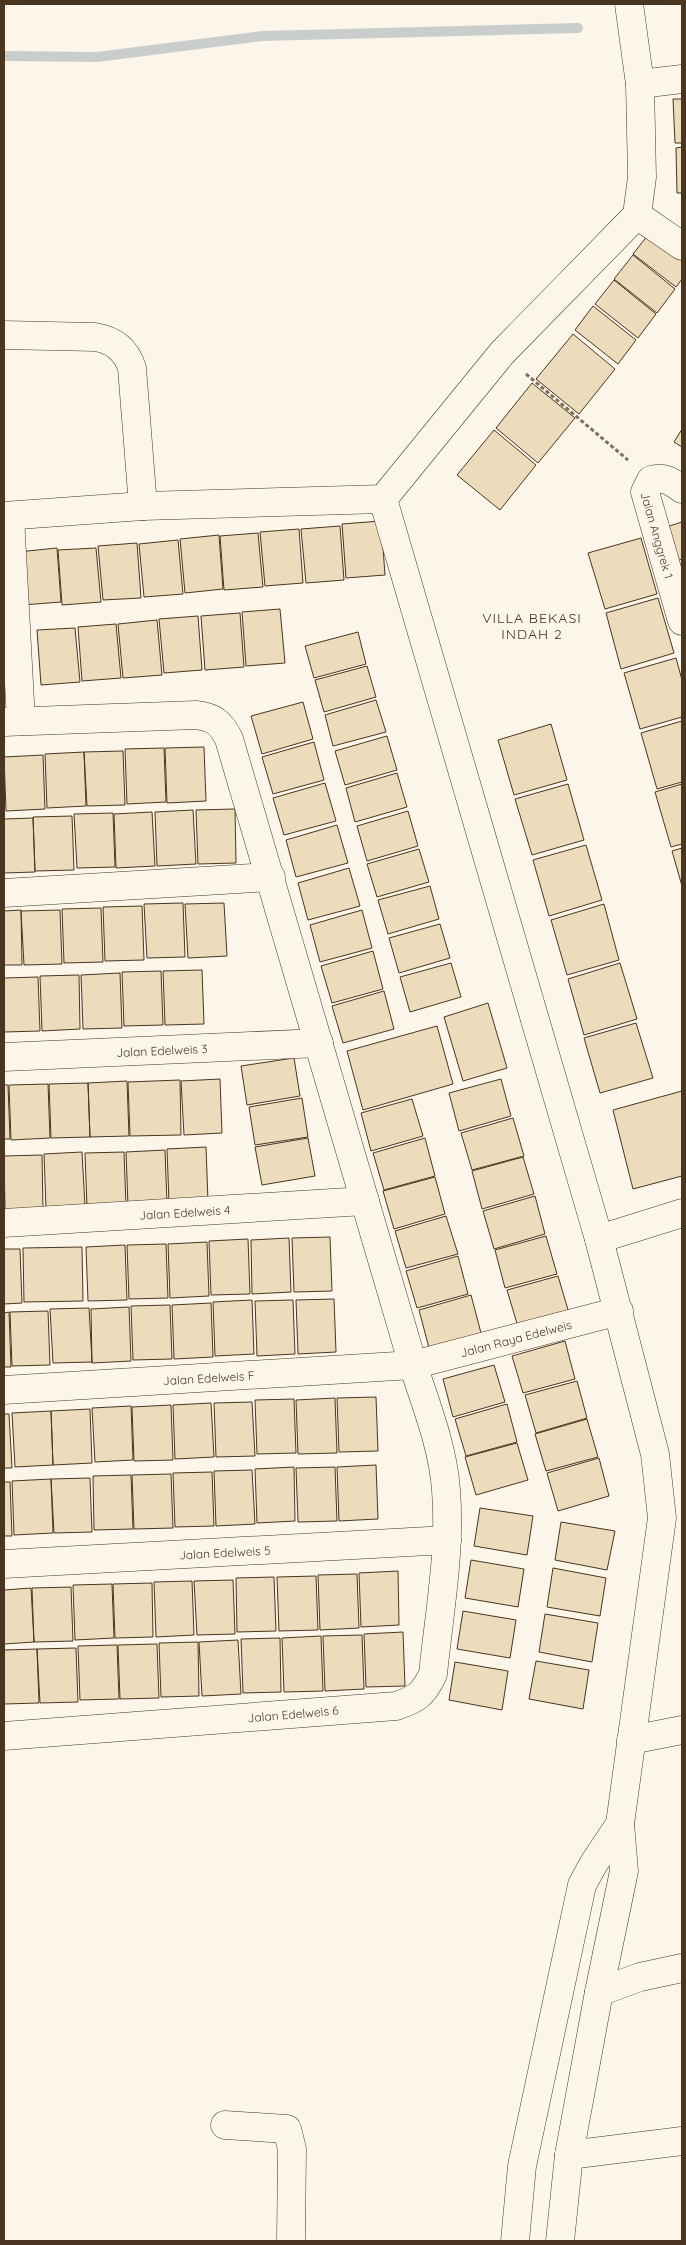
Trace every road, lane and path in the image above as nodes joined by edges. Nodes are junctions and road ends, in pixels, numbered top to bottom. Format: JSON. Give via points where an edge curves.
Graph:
{"nodes":[{"id":1,"x":630,"y":15,"type":"edge"},
{"id":2,"x":682,"y":79,"type":"edge"},
{"id":3,"x":640,"y":84,"type":"junction"},
{"id":4,"x":637,"y":214,"type":"junction"},
{"id":5,"x":682,"y":246,"type":"edge"},
{"id":6,"x":4,"y":335,"type":"edge"},
{"id":7,"x":502,"y":353,"type":"junction"},
{"id":8,"x":651,"y":480,"type":"junction"},
{"id":9,"x":682,"y":489,"type":"edge"},
{"id":10,"x":383,"y":499,"type":"junction"},
{"id":11,"x":143,"y":506,"type":"junction"},
{"id":12,"x":7,"y":516,"type":"edge"},
{"id":13,"x":682,"y":621,"type":"edge"},
{"id":14,"x":12,"y":722,"type":"edge"},
{"id":15,"x":271,"y":877,"type":"junction"},
{"id":16,"x":4,"y":893,"type":"edge"},
{"id":17,"x":319,"y":1043,"type":"junction"},
{"id":18,"x":4,"y":1057,"type":"edge"},
{"id":19,"x":365,"y":1201,"type":"junction"},
{"id":20,"x":682,"y":1214,"type":"edge"},
{"id":21,"x":4,"y":1223,"type":"edge"},
{"id":22,"x":599,"y":1238,"type":"junction"},
{"id":23,"x":619,"y":1311,"type":"junction"},
{"id":24,"x":413,"y":1364,"type":"junction"},
{"id":25,"x":4,"y":1390,"type":"edge"},
{"id":26,"x":447,"y":1540,"type":"junction"},
{"id":27,"x":4,"y":1564,"type":"edge"},
{"id":28,"x":682,"y":1730,"type":"edge"},
{"id":29,"x":4,"y":1736,"type":"edge"},
{"id":30,"x":631,"y":1740,"type":"junction"},
{"id":31,"x":620,"y":1824,"type":"junction"},
{"id":32,"x":682,"y":1968,"type":"edge"},
{"id":33,"x":599,"y":1992,"type":"junction"},
{"id":34,"x":225,"y":2125,"type":"dead end"},
{"id":35,"x":682,"y":2141,"type":"edge"},
{"id":36,"x":569,"y":2155,"type":"junction"},
{"id":37,"x":291,"y":2241,"type":"edge"},
{"id":38,"x":515,"y":2241,"type":"edge"},
{"id":39,"x":560,"y":2241,"type":"edge"}],
"edges":[{"from":1,"to":3,"type":"street"},
{"from":2,"to":3,"type":"street"},
{"from":3,"to":4,"type":"street","via":[[642,177]]},
{"from":4,"to":5,"type":"street"},
{"from":4,"to":7,"type":"street"},
{"from":6,"to":11,"type":"street","via":[[95,337],[122,349],[132,368]]},
{"from":7,"to":8,"type":"path"},
{"from":7,"to":10,"type":"street"},
{"from":8,"to":9,"type":"street","via":[[669,480]]},
{"from":8,"to":13,"type":"street","name":"Jalan Anggrek 1","via":[[645,498]]},
{"from":10,"to":11,"type":"street"},
{"from":10,"to":22,"type":"street"},
{"from":11,"to":12,"type":"street"},
{"from":12,"to":14,"type":"street"},
{"from":14,"to":15,"type":"street","name":"Jalan Edelweis 6","via":[[196,715],[216,720],[229,739]]},
{"from":15,"to":16,"type":"street"},
{"from":15,"to":17,"type":"street","name":"Jalan Edelweis 6"},
{"from":17,"to":18,"type":"street","name":"Jalan Edelweis 3"},
{"from":17,"to":19,"type":"street","name":"Jalan Edelweis 6"},
{"from":19,"to":21,"type":"street","name":"Jalan Edelweis 4"},
{"from":19,"to":24,"type":"street","name":"Jalan Edelweis 6"},
{"from":20,"to":22,"type":"street"},
{"from":22,"to":23,"type":"street"},
{"from":23,"to":24,"type":"street","name":"Jalan Raya Edelweis"},
{"from":23,"to":30,"type":"street","via":[[655,1454],[662,1518]]},
{"from":24,"to":25,"type":"street","name":"Jalan Edelweis F"},
{"from":24,"to":26,"type":"street","name":"Jalan Edelweis 6","via":[[437,1439],[446,1490]]},
{"from":26,"to":27,"type":"street","name":"Jalan Edelweis 5"},
{"from":26,"to":29,"type":"street","name":"Jalan Edelweis 6","via":[[432,1674],[426,1689],[408,1702],[396,1706]]},
{"from":28,"to":30,"type":"street"},
{"from":30,"to":31,"type":"street"},
{"from":31,"to":33,"type":"street","via":[[624,1871]]},
{"from":31,"to":38,"type":"street","via":[[582,1885],[522,2166]]},
{"from":32,"to":33,"type":"street","via":[[640,1977]]},
{"from":33,"to":36,"type":"street"},
{"from":34,"to":37,"type":"street","via":[[287,2130],[292,2149]]},
{"from":35,"to":36,"type":"street"},
{"from":36,"to":39,"type":"street"}]}
